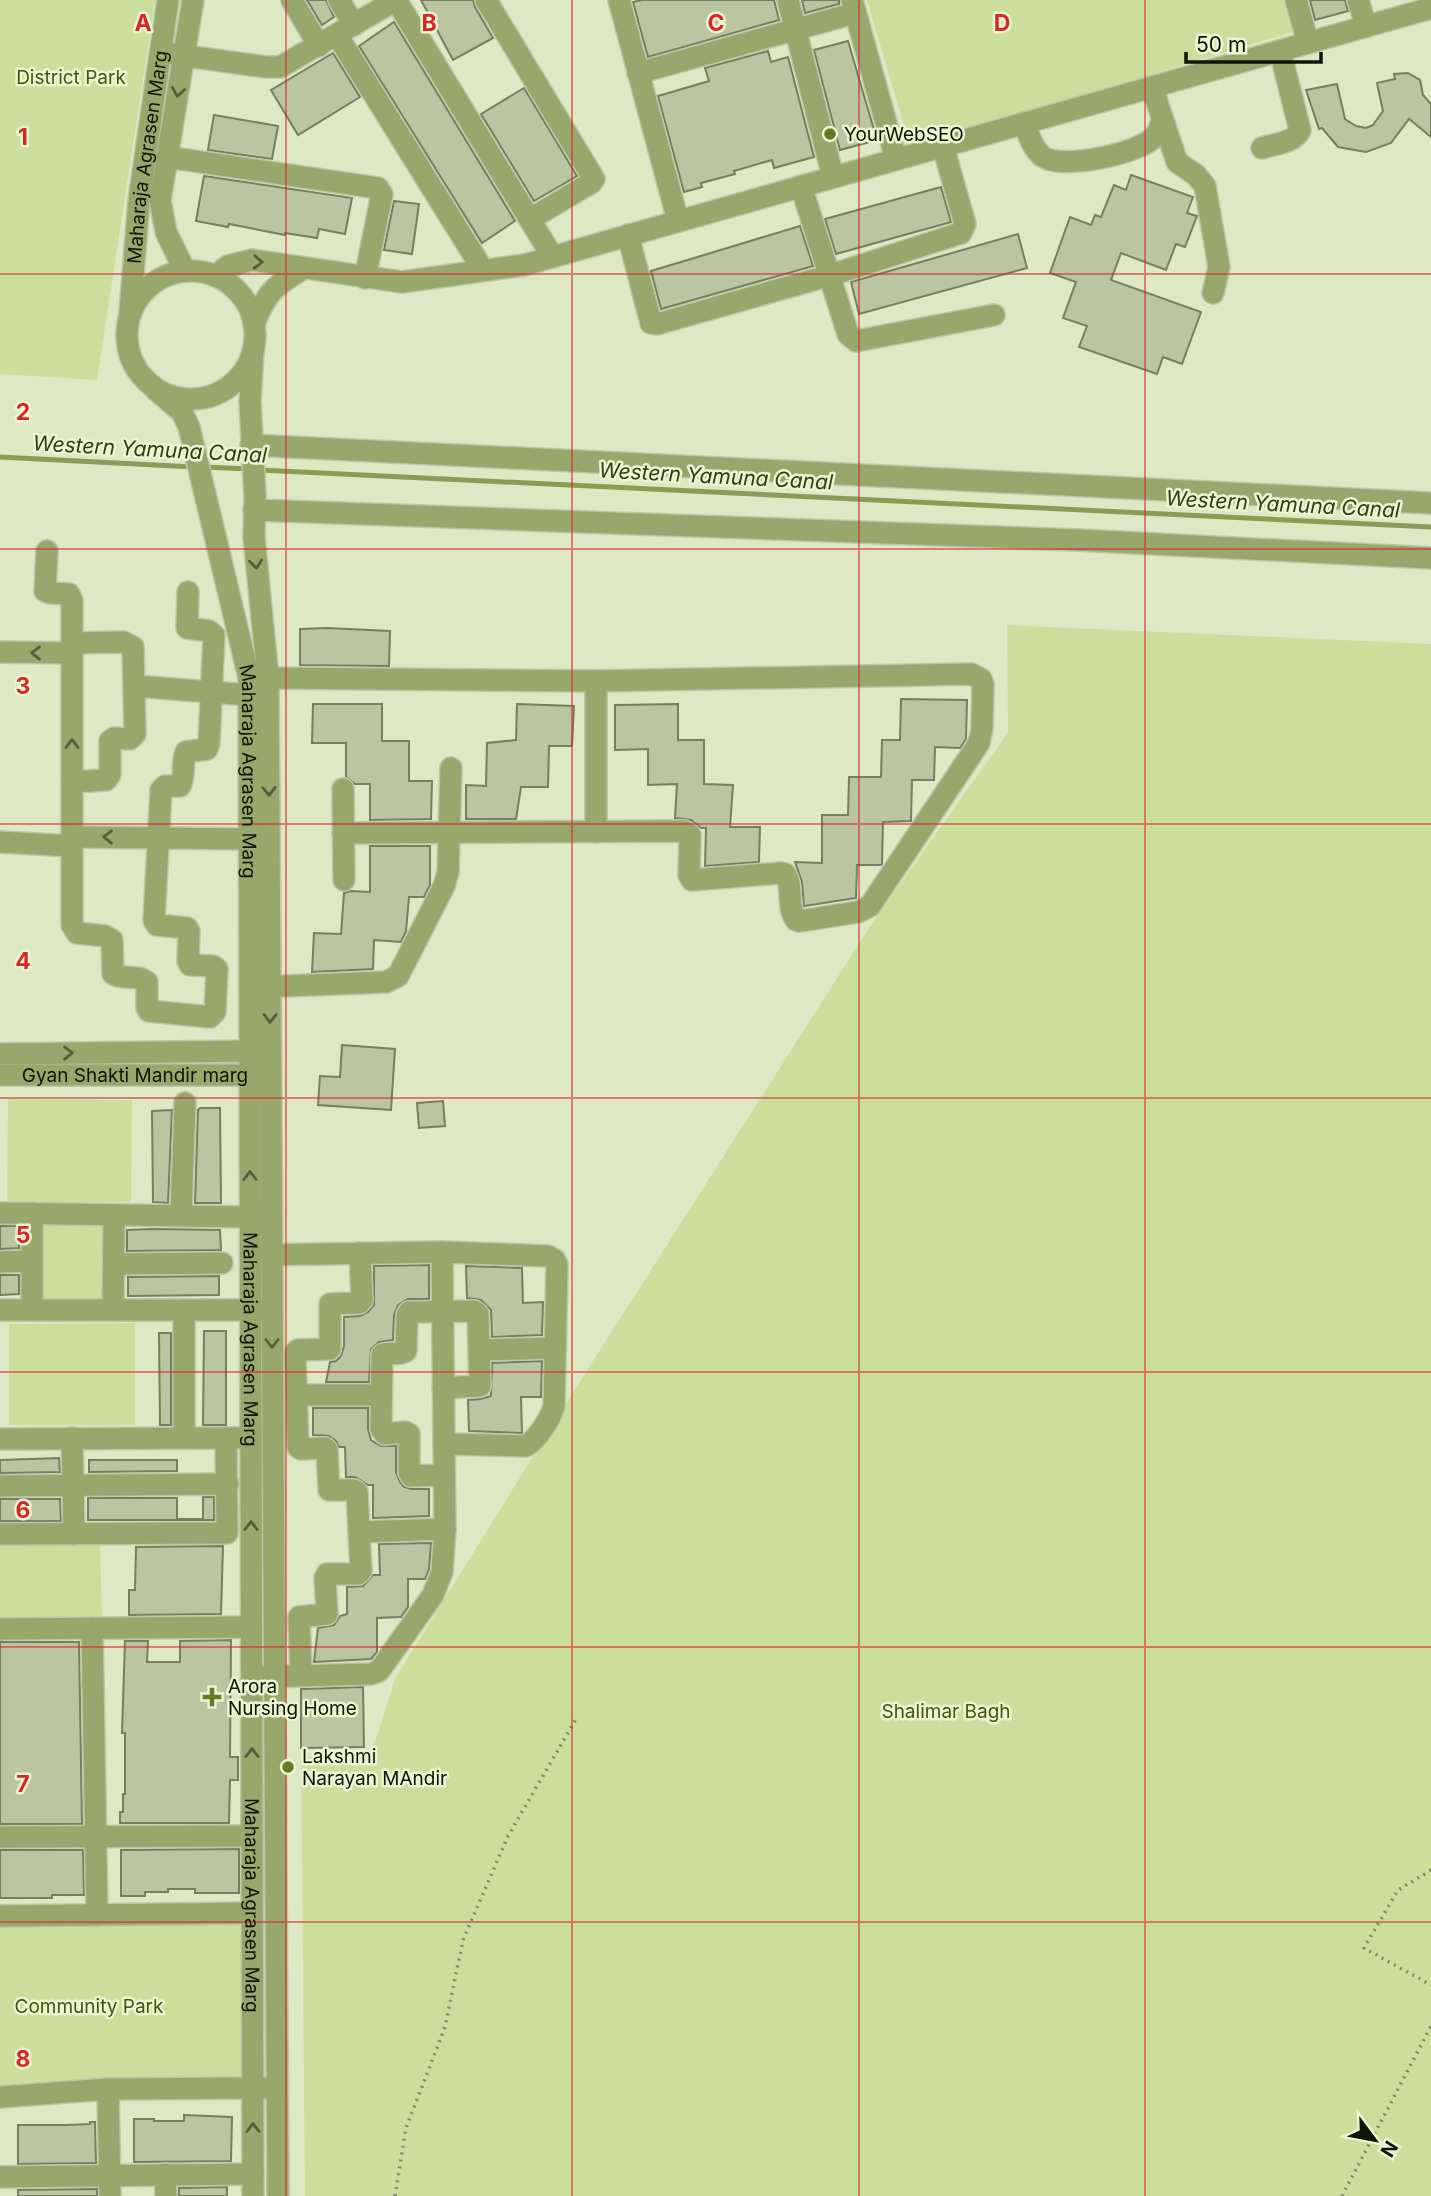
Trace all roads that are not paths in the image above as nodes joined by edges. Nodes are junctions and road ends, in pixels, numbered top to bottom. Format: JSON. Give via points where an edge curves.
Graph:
{"nodes":[{"id":1,"x":168,"y":0,"type":"edge"},
{"id":2,"x":193,"y":0,"type":"edge"},
{"id":3,"x":292,"y":0,"type":"edge"},
{"id":4,"x":339,"y":0,"type":"edge"},
{"id":5,"x":396,"y":0,"type":"edge"},
{"id":6,"x":486,"y":0,"type":"edge"},
{"id":7,"x":619,"y":0,"type":"edge"},
{"id":8,"x":788,"y":0,"type":"edge"},
{"id":9,"x":1296,"y":0,"type":"edge"},
{"id":10,"x":1358,"y":0,"type":"edge"},
{"id":11,"x":853,"y":6,"type":"edge"},
{"id":12,"x":1431,"y":8,"type":"edge"},
{"id":13,"x":1366,"y":26,"type":"junction"},
{"id":14,"x":795,"y":29,"type":"junction"},
{"id":15,"x":337,"y":35,"type":"junction"},
{"id":16,"x":1308,"y":43,"type":"junction"},
{"id":17,"x":1280,"y":51,"type":"junction"},
{"id":18,"x":160,"y":52,"type":"junction"},
{"id":19,"x":184,"y":56,"type":"junction"},
{"id":20,"x":638,"y":73,"type":"junction"},
{"id":21,"x":1152,"y":87,"type":"junction"},
{"id":22,"x":1163,"y":121,"type":"junction"},
{"id":23,"x":1024,"y":123,"type":"junction"},
{"id":24,"x":943,"y":146,"type":"junction"},
{"id":25,"x":1262,"y":148,"type":"dead end"},
{"id":26,"x":167,"y":157,"type":"junction"},
{"id":27,"x":896,"y":159,"type":"junction"},
{"id":28,"x":833,"y":177,"type":"junction"},
{"id":29,"x":801,"y":186,"type":"junction"},
{"id":30,"x":530,"y":219,"type":"junction"},
{"id":31,"x":677,"y":221,"type":"junction"},
{"id":32,"x":628,"y":235,"type":"junction"},
{"id":33,"x":552,"y":256,"type":"junction"},
{"id":34,"x":304,"y":268,"type":"junction"},
{"id":35,"x":483,"y":270,"type":"junction"},
{"id":36,"x":185,"y":271,"type":"junction"},
{"id":37,"x":831,"y":275,"type":"junction"},
{"id":38,"x":215,"y":276,"type":"junction"},
{"id":39,"x":365,"y":278,"type":"junction"},
{"id":40,"x":1213,"y":293,"type":"dead end"},
{"id":41,"x":130,"y":314,"type":"junction"},
{"id":42,"x":994,"y":315,"type":"dead end"},
{"id":43,"x":254,"y":324,"type":"junction"},
{"id":44,"x":253,"y":351,"type":"junction"},
{"id":45,"x":156,"y":390,"type":"junction"},
{"id":46,"x":251,"y":445,"type":"junction"},
{"id":47,"x":254,"y":503,"type":"junction"},
{"id":48,"x":1431,"y":503,"type":"edge"},
{"id":49,"x":47,"y":551,"type":"dead end"},
{"id":50,"x":1431,"y":558,"type":"edge"},
{"id":51,"x":188,"y":592,"type":"dead end"},
{"id":52,"x":72,"y":648,"type":"junction"},
{"id":53,"x":0,"y":652,"type":"edge"},
{"id":54,"x":268,"y":678,"type":"junction"},
{"id":55,"x":596,"y":681,"type":"junction"},
{"id":56,"x":135,"y":686,"type":"junction"},
{"id":57,"x":211,"y":692,"type":"junction"},
{"id":58,"x":249,"y":695,"type":"junction"},
{"id":59,"x":451,"y":768,"type":"dead end"},
{"id":60,"x":72,"y":782,"type":"junction"},
{"id":61,"x":343,"y":789,"type":"dead end"},
{"id":62,"x":449,"y":832,"type":"junction"},
{"id":63,"x":596,"y":832,"type":"junction"},
{"id":64,"x":343,"y":833,"type":"junction"},
{"id":65,"x":158,"y":838,"type":"junction"},
{"id":66,"x":249,"y":839,"type":"junction"},
{"id":67,"x":72,"y":841,"type":"junction"},
{"id":68,"x":0,"y":842,"type":"edge"},
{"id":69,"x":344,"y":880,"type":"dead end"},
{"id":70,"x":249,"y":988,"type":"junction"},
{"id":71,"x":271,"y":988,"type":"junction"},
{"id":72,"x":260,"y":1051,"type":"junction"},
{"id":73,"x":0,"y":1054,"type":"edge"},
{"id":74,"x":0,"y":1075,"type":"edge"},
{"id":75,"x":260,"y":1075,"type":"junction"},
{"id":76,"x":185,"y":1103,"type":"dead end"},
{"id":77,"x":0,"y":1213,"type":"edge"},
{"id":78,"x":32,"y":1213,"type":"junction"},
{"id":79,"x":114,"y":1214,"type":"junction"},
{"id":80,"x":181,"y":1215,"type":"junction"},
{"id":81,"x":250,"y":1216,"type":"junction"},
{"id":82,"x":442,"y":1252,"type":"junction"},
{"id":83,"x":360,"y":1253,"type":"junction"},
{"id":84,"x":272,"y":1255,"type":"junction"},
{"id":85,"x":250,"y":1256,"type":"junction"},
{"id":86,"x":32,"y":1261,"type":"junction"},
{"id":87,"x":0,"y":1262,"type":"edge"},
{"id":88,"x":222,"y":1263,"type":"dead end"},
{"id":89,"x":114,"y":1264,"type":"junction"},
{"id":90,"x":0,"y":1310,"type":"edge"},
{"id":91,"x":32,"y":1310,"type":"junction"},
{"id":92,"x":113,"y":1310,"type":"junction"},
{"id":93,"x":184,"y":1310,"type":"junction"},
{"id":94,"x":251,"y":1310,"type":"junction"},
{"id":95,"x":272,"y":1311,"type":"junction"},
{"id":96,"x":442,"y":1312,"type":"junction"},
{"id":97,"x":555,"y":1348,"type":"junction"},
{"id":98,"x":480,"y":1350,"type":"junction"},
{"id":99,"x":443,"y":1388,"type":"junction"},
{"id":100,"x":297,"y":1395,"type":"junction"},
{"id":101,"x":381,"y":1395,"type":"junction"},
{"id":102,"x":0,"y":1438,"type":"edge"},
{"id":103,"x":72,"y":1438,"type":"junction"},
{"id":104,"x":184,"y":1438,"type":"junction"},
{"id":105,"x":226,"y":1438,"type":"junction"},
{"id":106,"x":251,"y":1438,"type":"junction"},
{"id":107,"x":444,"y":1444,"type":"junction"},
{"id":108,"x":444,"y":1475,"type":"junction"},
{"id":109,"x":228,"y":1484,"type":"junction"},
{"id":110,"x":0,"y":1486,"type":"edge"},
{"id":111,"x":73,"y":1486,"type":"junction"},
{"id":112,"x":445,"y":1529,"type":"junction"},
{"id":113,"x":359,"y":1532,"type":"junction"},
{"id":114,"x":0,"y":1534,"type":"edge"},
{"id":115,"x":74,"y":1534,"type":"junction"},
{"id":116,"x":252,"y":1627,"type":"junction"},
{"id":117,"x":92,"y":1628,"type":"junction"},
{"id":118,"x":0,"y":1629,"type":"edge"},
{"id":119,"x":301,"y":1675,"type":"junction"},
{"id":120,"x":275,"y":1676,"type":"junction"},
{"id":121,"x":252,"y":1678,"type":"junction"},
{"id":122,"x":252,"y":1836,"type":"junction"},
{"id":123,"x":0,"y":1837,"type":"edge"},
{"id":124,"x":96,"y":1837,"type":"junction"},
{"id":125,"x":252,"y":1913,"type":"junction"},
{"id":126,"x":97,"y":1915,"type":"junction"},
{"id":127,"x":0,"y":1916,"type":"edge"},
{"id":128,"x":253,"y":2088,"type":"junction"},
{"id":129,"x":278,"y":2088,"type":"junction"},
{"id":130,"x":108,"y":2090,"type":"junction"},
{"id":131,"x":0,"y":2097,"type":"edge"},
{"id":132,"x":165,"y":2174,"type":"junction"},
{"id":133,"x":253,"y":2174,"type":"junction"},
{"id":134,"x":0,"y":2177,"type":"edge"},
{"id":135,"x":110,"y":2185,"type":"edge"},
{"id":136,"x":166,"y":2196,"type":"edge"},
{"id":137,"x":253,"y":2196,"type":"edge"},
{"id":138,"x":278,"y":2196,"type":"edge"}],
"edges":[{"from":1,"to":18,"type":"street","name":"Maharaja Agrasen Marg"},
{"from":2,"to":19,"type":"street","name":"Maharaja Agrasen Marg"},
{"from":3,"to":15,"type":"street"},
{"from":4,"to":15,"type":"street"},
{"from":5,"to":15,"type":"street"},
{"from":5,"to":30,"type":"street"},
{"from":6,"to":30,"type":"street","via":[[594,179]]},
{"from":7,"to":20,"type":"street"},
{"from":8,"to":14,"type":"street"},
{"from":9,"to":16,"type":"street"},
{"from":10,"to":13,"type":"street"},
{"from":11,"to":14,"type":"street"},
{"from":11,"to":27,"type":"street"},
{"from":12,"to":13,"type":"street"},
{"from":13,"to":16,"type":"street"},
{"from":14,"to":20,"type":"street"},
{"from":14,"to":28,"type":"street"},
{"from":15,"to":19,"type":"street","via":[[280,67]]},
{"from":15,"to":35,"type":"street"},
{"from":16,"to":17,"type":"street"},
{"from":17,"to":21,"type":"street"},
{"from":17,"to":25,"type":"street","via":[[1300,130],[1294,139]]},
{"from":18,"to":19,"type":"street"},
{"from":18,"to":41,"type":"street","name":"Maharaja Agrasen Marg","via":[[139,200]]},
{"from":19,"to":26,"type":"street","name":"Maharaja Agrasen Marg","one_way":true},
{"from":20,"to":31,"type":"street"},
{"from":21,"to":22,"type":"street"},
{"from":21,"to":23,"type":"street"},
{"from":22,"to":23,"type":"street","via":[[1155,137],[1126,152],[1078,162],[1041,156]]},
{"from":22,"to":40,"type":"street","via":[[1177,162],[1205,186],[1219,267]]},
{"from":23,"to":24,"type":"street"},
{"from":24,"to":27,"type":"street"},
{"from":24,"to":37,"type":"street","via":[[965,224],[961,233]]},
{"from":26,"to":36,"type":"street","name":"Maharaja Agrasen Marg","via":[[162,217]]},
{"from":26,"to":39,"type":"street","via":[[379,188],[382,194]]},
{"from":27,"to":28,"type":"street"},
{"from":28,"to":29,"type":"street"},
{"from":29,"to":31,"type":"street"},
{"from":29,"to":37,"type":"street"},
{"from":30,"to":33,"type":"street"},
{"from":31,"to":32,"type":"street"},
{"from":32,"to":33,"type":"street"},
{"from":32,"to":37,"type":"street","via":[[651,323]]},
{"from":33,"to":35,"type":"street"},
{"from":38,"to":34,"type":"street","one_way":true,"via":[[228,266],[252,260]]},
{"from":34,"to":39,"type":"street"},
{"from":34,"to":43,"type":"street","via":[[278,284]]},
{"from":35,"to":39,"type":"street","via":[[402,282]]},
{"from":36,"to":38,"type":"street"},
{"from":36,"to":41,"type":"street","via":[[151,285]]},
{"from":37,"to":42,"type":"street","via":[[848,334],[856,341]]},
{"from":38,"to":43,"type":"street","via":[[247,303]]},
{"from":41,"to":45,"type":"street","via":[[126,335],[130,356],[140,375]]},
{"from":43,"to":44,"type":"street"},
{"from":44,"to":45,"type":"street","via":[[232,385],[214,395],[195,400]]},
{"from":44,"to":46,"type":"street","name":"Maharaja Agrasen Marg"},
{"from":45,"to":58,"type":"street","name":"Maharaja Agrasen Marg","via":[[182,412],[189,427],[249,678]]},
{"from":46,"to":47,"type":"street","name":"Maharaja Agrasen Marg"},
{"from":46,"to":48,"type":"street"},
{"from":47,"to":50,"type":"street"},
{"from":47,"to":54,"type":"street","name":"Maharaja Agrasen Marg","one_way":true},
{"from":49,"to":52,"type":"street","via":[[45,591],[71,597]]},
{"from":51,"to":57,"type":"street","via":[[187,628],[214,635]]},
{"from":52,"to":53,"type":"street","one_way":true},
{"from":52,"to":56,"type":"street","via":[[133,647]]},
{"from":60,"to":52,"type":"street","one_way":true},
{"from":54,"to":55,"type":"street"},
{"from":54,"to":71,"type":"street","name":"Maharaja Agrasen Marg","one_way":true},
{"from":55,"to":63,"type":"street"},
{"from":55,"to":63,"type":"street","via":[[971,674],[983,684],[979,743],[870,906],[862,911],[800,921],[791,912],[785,874],[692,880],[687,831]]},
{"from":56,"to":57,"type":"street"},
{"from":56,"to":60,"type":"street","via":[[135,734],[110,741],[109,778]]},
{"from":57,"to":58,"type":"street"},
{"from":57,"to":65,"type":"street","via":[[207,749],[186,752],[182,784],[161,790]]},
{"from":58,"to":66,"type":"street","name":"Maharaja Agrasen Marg"},
{"from":59,"to":62,"type":"street"},
{"from":60,"to":67,"type":"street"},
{"from":61,"to":64,"type":"street"},
{"from":62,"to":63,"type":"street"},
{"from":62,"to":64,"type":"street"},
{"from":62,"to":71,"type":"street","via":[[444,886],[398,976],[386,982]]},
{"from":64,"to":69,"type":"street"},
{"from":65,"to":66,"type":"street"},
{"from":65,"to":67,"type":"street","one_way":true},
{"from":65,"to":67,"type":"street","via":[[155,923],[187,928],[188,963],[217,969],[215,1012],[210,1017],[149,1011],[147,982],[113,974],[112,940],[73,929]]},
{"from":66,"to":70,"type":"street","name":"Maharaja Agrasen Marg"},
{"from":67,"to":68,"type":"street"},
{"from":70,"to":71,"type":"street"},
{"from":70,"to":72,"type":"street","name":"Maharaja Agrasen Marg"},
{"from":71,"to":72,"type":"street","name":"Maharaja Agrasen Marg","one_way":true},
{"from":73,"to":72,"type":"street","name":"Gyan Shakti Mandir marg","one_way":true},
{"from":72,"to":75,"type":"street","name":"Maharaja Agrasen Marg"},
{"from":74,"to":75,"type":"street","name":"Gyan Shakti Mandir marg"},
{"from":81,"to":75,"type":"street","name":"Maharaja Agrasen Marg","one_way":true},
{"from":75,"to":84,"type":"street","name":"Maharaja Agrasen Marg"},
{"from":76,"to":80,"type":"street"},
{"from":77,"to":78,"type":"street"},
{"from":78,"to":79,"type":"street"},
{"from":78,"to":86,"type":"street"},
{"from":79,"to":80,"type":"street"},
{"from":79,"to":89,"type":"street"},
{"from":80,"to":81,"type":"street"},
{"from":81,"to":85,"type":"street","name":"Maharaja Agrasen Marg"},
{"from":82,"to":83,"type":"street"},
{"from":82,"to":96,"type":"street"},
{"from":82,"to":97,"type":"street","via":[[551,1257],[557,1265]]},
{"from":83,"to":84,"type":"street"},
{"from":83,"to":100,"type":"street","via":[[361,1301],[330,1304],[330,1349],[296,1351]]},
{"from":84,"to":85,"type":"street"},
{"from":84,"to":95,"type":"street","name":"Maharaja Agrasen Marg"},
{"from":85,"to":94,"type":"street","name":"Maharaja Agrasen Marg"},
{"from":86,"to":87,"type":"street"},
{"from":86,"to":91,"type":"street"},
{"from":88,"to":89,"type":"street"},
{"from":89,"to":92,"type":"street"},
{"from":90,"to":91,"type":"street"},
{"from":91,"to":92,"type":"street"},
{"from":92,"to":93,"type":"street"},
{"from":93,"to":94,"type":"street"},
{"from":93,"to":104,"type":"street"},
{"from":94,"to":95,"type":"street"},
{"from":94,"to":106,"type":"street","name":"Maharaja Agrasen Marg"},
{"from":95,"to":120,"type":"street","name":"Maharaja Agrasen Marg","one_way":true},
{"from":96,"to":98,"type":"street","via":[[478,1314]]},
{"from":96,"to":99,"type":"street"},
{"from":96,"to":101,"type":"street","via":[[408,1313],[406,1351],[382,1355]]},
{"from":97,"to":98,"type":"street"},
{"from":97,"to":107,"type":"street","via":[[554,1406],[529,1445]]},
{"from":98,"to":99,"type":"street","via":[[480,1387]]},
{"from":99,"to":107,"type":"street"},
{"from":100,"to":101,"type":"street"},
{"from":100,"to":113,"type":"street","via":[[299,1448],[327,1450],[329,1490],[357,1492]]},
{"from":101,"to":108,"type":"street","via":[[382,1431],[410,1436],[410,1475]]},
{"from":102,"to":103,"type":"street"},
{"from":103,"to":104,"type":"street"},
{"from":103,"to":111,"type":"street"},
{"from":104,"to":105,"type":"street"},
{"from":105,"to":106,"type":"street"},
{"from":105,"to":109,"type":"street"},
{"from":116,"to":106,"type":"street","name":"Maharaja Agrasen Marg","one_way":true},
{"from":107,"to":108,"type":"street"},
{"from":108,"to":112,"type":"street"},
{"from":109,"to":111,"type":"street"},
{"from":109,"to":115,"type":"street","via":[[227,1533]]},
{"from":110,"to":111,"type":"street"},
{"from":111,"to":115,"type":"street"},
{"from":112,"to":113,"type":"street"},
{"from":112,"to":119,"type":"street","via":[[439,1583],[384,1666],[371,1674]]},
{"from":113,"to":119,"type":"street","via":[[361,1573],[327,1574],[327,1614],[299,1617]]},
{"from":114,"to":115,"type":"street"},
{"from":116,"to":117,"type":"street"},
{"from":116,"to":121,"type":"street","name":"Maharaja Agrasen Marg"},
{"from":117,"to":118,"type":"street"},
{"from":117,"to":124,"type":"street"},
{"from":119,"to":120,"type":"street"},
{"from":120,"to":121,"type":"street"},
{"from":120,"to":129,"type":"street","name":"Maharaja Agrasen Marg"},
{"from":122,"to":121,"type":"street","name":"Maharaja Agrasen Marg","one_way":true},
{"from":122,"to":124,"type":"street"},
{"from":122,"to":125,"type":"street","name":"Maharaja Agrasen Marg"},
{"from":123,"to":124,"type":"street"},
{"from":124,"to":126,"type":"street"},
{"from":125,"to":126,"type":"street"},
{"from":125,"to":128,"type":"street","name":"Maharaja Agrasen Marg"},
{"from":126,"to":127,"type":"street"},
{"from":128,"to":129,"type":"street"},
{"from":128,"to":130,"type":"street"},
{"from":133,"to":128,"type":"street","name":"Maharaja Agrasen Marg","one_way":true},
{"from":129,"to":138,"type":"street","name":"Maharaja Agrasen Marg"},
{"from":130,"to":131,"type":"street"},
{"from":130,"to":135,"type":"street"},
{"from":132,"to":133,"type":"street"},
{"from":132,"to":135,"type":"street"},
{"from":132,"to":136,"type":"street"},
{"from":133,"to":137,"type":"street","name":"Maharaja Agrasen Marg"},
{"from":134,"to":135,"type":"street"}]}
